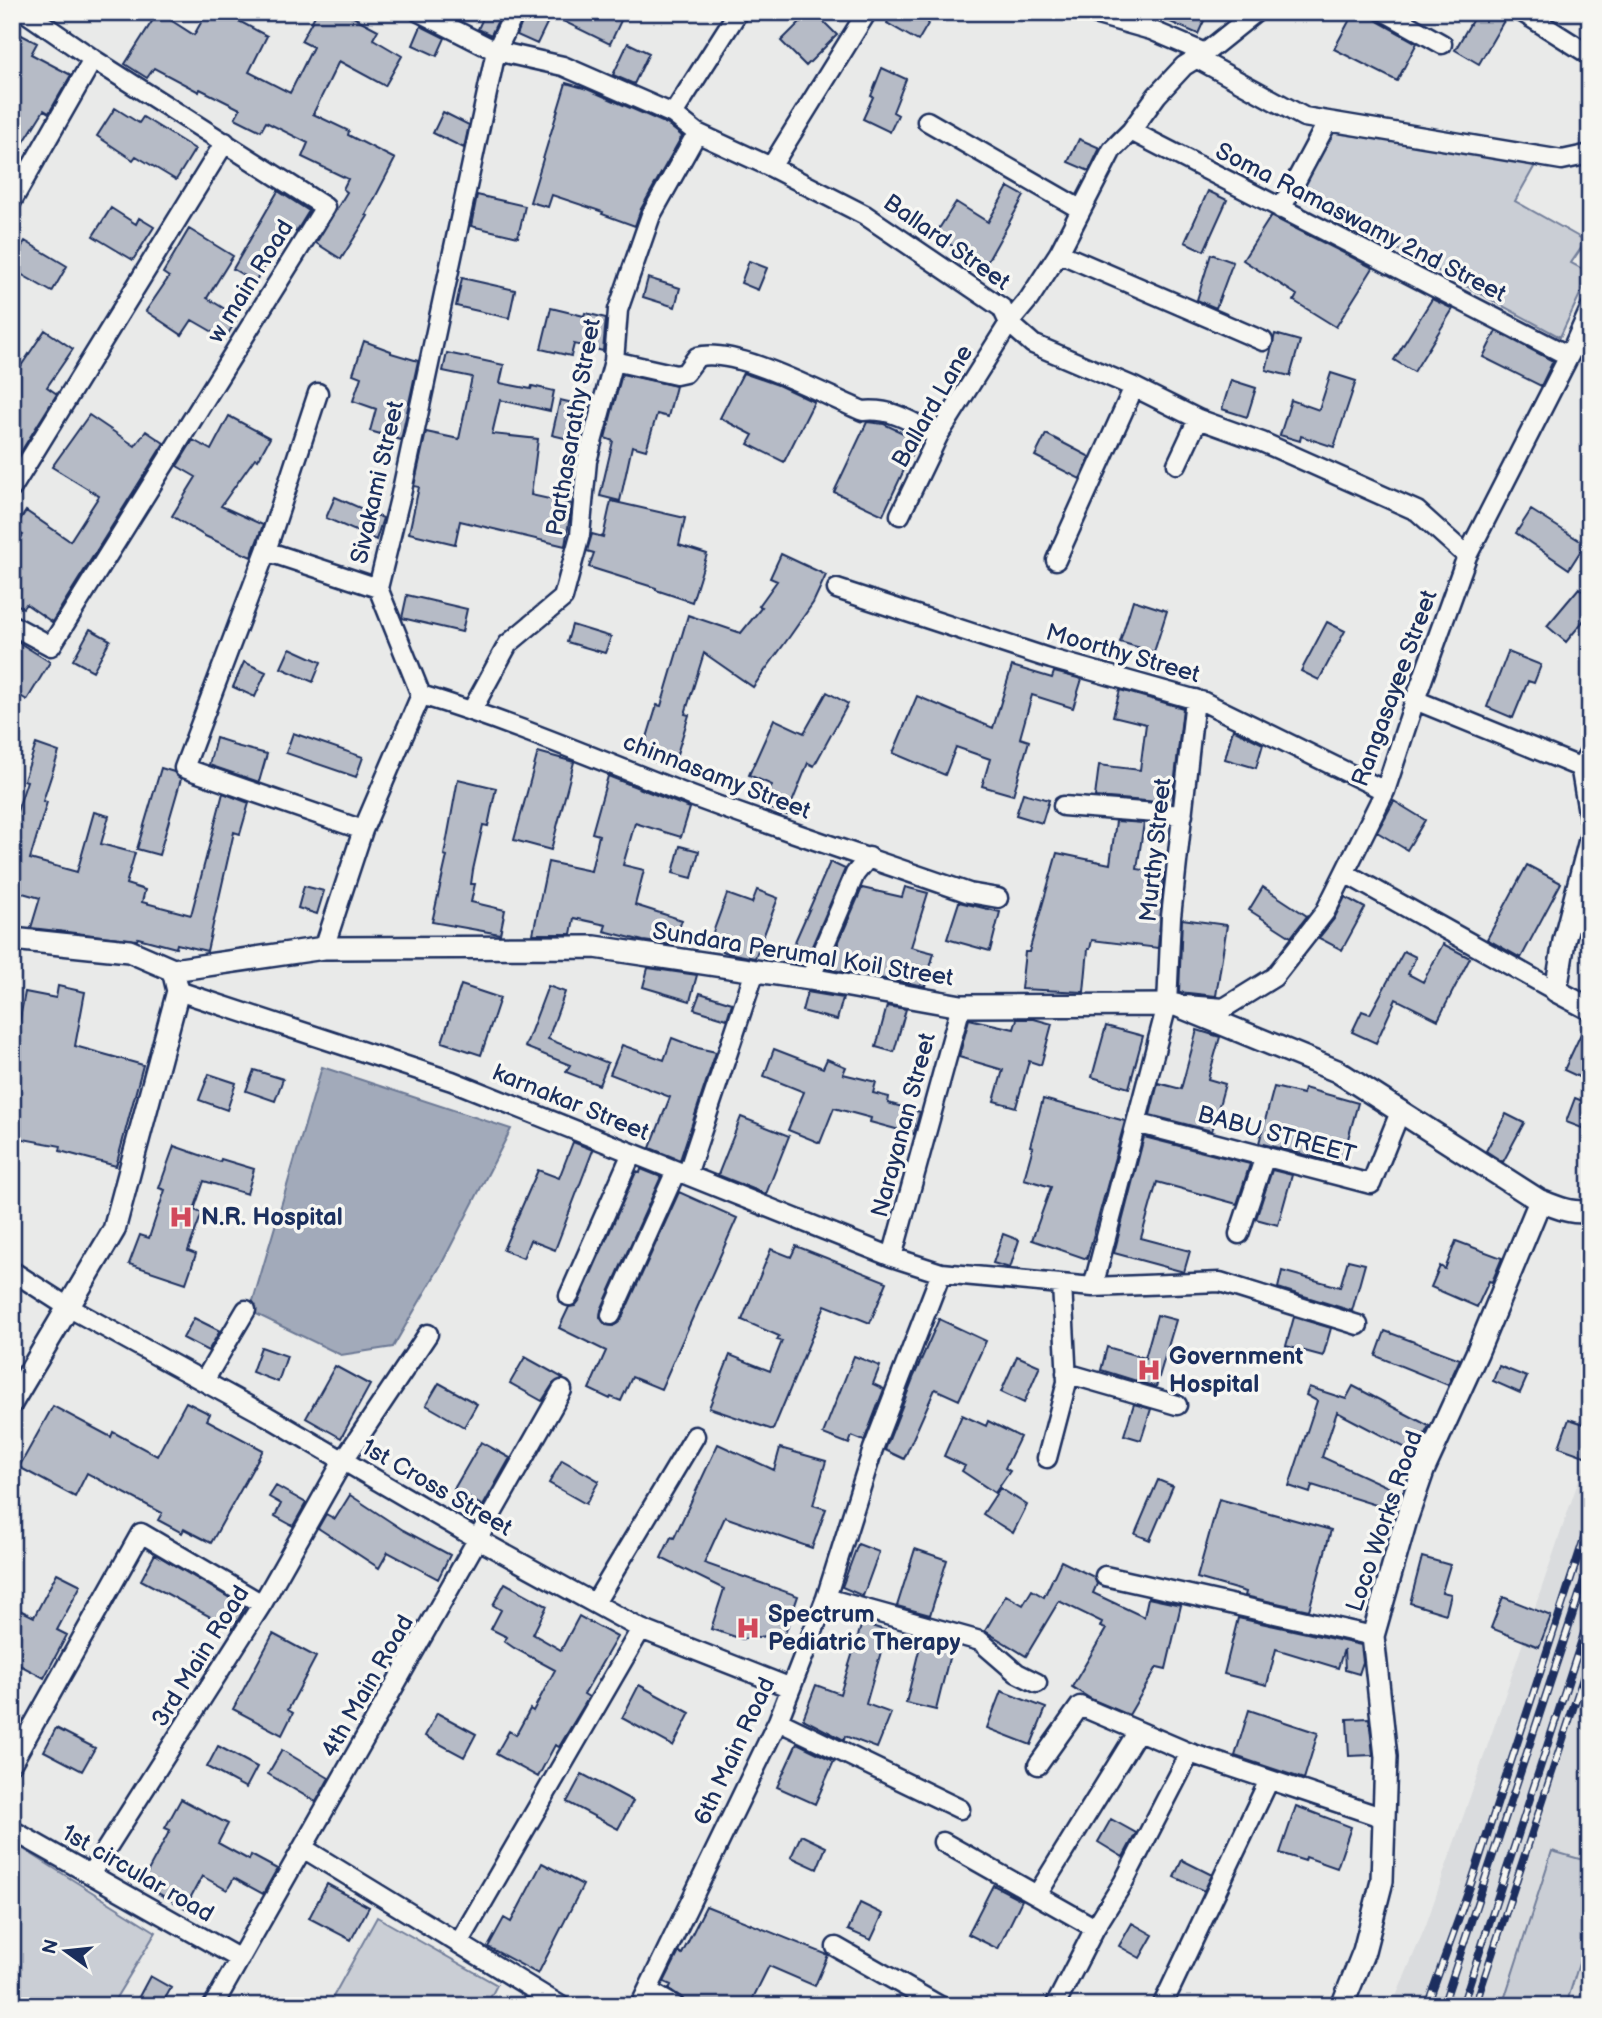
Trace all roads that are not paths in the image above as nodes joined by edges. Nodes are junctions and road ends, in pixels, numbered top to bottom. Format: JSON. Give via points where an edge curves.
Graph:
{"nodes":[{"id":1,"x":25,"y":12,"type":"edge"},
{"id":2,"x":419,"y":12,"type":"edge"},
{"id":3,"x":514,"y":12,"type":"edge"},
{"id":4,"x":738,"y":12,"type":"edge"},
{"id":5,"x":867,"y":12,"type":"edge"},
{"id":6,"x":1087,"y":12,"type":"edge"},
{"id":7,"x":1256,"y":12,"type":"edge"},
{"id":8,"x":1385,"y":12,"type":"edge"},
{"id":9,"x":1522,"y":12,"type":"edge"},
{"id":10,"x":1442,"y":44,"type":"dead end"},
{"id":11,"x":496,"y":51,"type":"junction"},
{"id":12,"x":1590,"y":55,"type":"edge"},
{"id":13,"x":1200,"y":56,"type":"junction"},
{"id":14,"x":93,"y":59,"type":"junction"},
{"id":15,"x":673,"y":114,"type":"junction"},
{"id":16,"x":927,"y":121,"type":"dead end"},
{"id":17,"x":1328,"y":121,"type":"junction"},
{"id":18,"x":1131,"y":131,"type":"junction"},
{"id":19,"x":697,"y":133,"type":"junction"},
{"id":20,"x":225,"y":142,"type":"junction"},
{"id":21,"x":1590,"y":155,"type":"edge"},
{"id":22,"x":771,"y":167,"type":"junction"},
{"id":23,"x":12,"y":201,"type":"edge"},
{"id":24,"x":1080,"y":209,"type":"junction"},
{"id":25,"x":1281,"y":209,"type":"junction"},
{"id":26,"x":1059,"y":253,"type":"junction"},
{"id":27,"x":1590,"y":309,"type":"edge"},
{"id":28,"x":1009,"y":323,"type":"junction"},
{"id":29,"x":1263,"y":341,"type":"dead end"},
{"id":30,"x":1569,"y":356,"type":"junction"},
{"id":31,"x":614,"y":361,"type":"junction"},
{"id":32,"x":1134,"y":387,"type":"junction"},
{"id":33,"x":318,"y":393,"type":"dead end"},
{"id":34,"x":1198,"y":419,"type":"junction"},
{"id":35,"x":938,"y":436,"type":"junction"},
{"id":36,"x":1177,"y":464,"type":"dead end"},
{"id":37,"x":12,"y":488,"type":"edge"},
{"id":38,"x":900,"y":515,"type":"dead end"},
{"id":39,"x":266,"y":551,"type":"junction"},
{"id":40,"x":1467,"y":556,"type":"junction"},
{"id":41,"x":1056,"y":560,"type":"dead end"},
{"id":42,"x":378,"y":588,"type":"junction"},
{"id":43,"x":837,"y":589,"type":"dead end"},
{"id":44,"x":12,"y":625,"type":"edge"},
{"id":45,"x":421,"y":695,"type":"junction"},
{"id":46,"x":1195,"y":699,"type":"junction"},
{"id":47,"x":1415,"y":700,"type":"junction"},
{"id":48,"x":472,"y":710,"type":"junction"},
{"id":49,"x":1586,"y":761,"type":"edge"},
{"id":50,"x":1385,"y":791,"type":"junction"},
{"id":51,"x":1063,"y":806,"type":"dead end"},
{"id":52,"x":1183,"y":815,"type":"junction"},
{"id":53,"x":1590,"y":815,"type":"edge"},
{"id":54,"x":363,"y":830,"type":"junction"},
{"id":55,"x":1590,"y":840,"type":"edge"},
{"id":56,"x":869,"y":857,"type":"junction"},
{"id":57,"x":1345,"y":873,"type":"junction"},
{"id":58,"x":998,"y":898,"type":"dead end"},
{"id":59,"x":12,"y":939,"type":"edge"},
{"id":60,"x":324,"y":948,"type":"junction"},
{"id":61,"x":173,"y":970,"type":"junction"},
{"id":62,"x":755,"y":971,"type":"junction"},
{"id":63,"x":810,"y":979,"type":"junction"},
{"id":64,"x":178,"y":990,"type":"junction"},
{"id":65,"x":1556,"y":991,"type":"junction"},
{"id":66,"x":1172,"y":1005,"type":"junction"},
{"id":67,"x":961,"y":1006,"type":"junction"},
{"id":68,"x":1590,"y":1009,"type":"edge"},
{"id":69,"x":1400,"y":1112,"type":"junction"},
{"id":70,"x":1136,"y":1123,"type":"junction"},
{"id":71,"x":632,"y":1153,"type":"junction"},
{"id":72,"x":1265,"y":1156,"type":"junction"},
{"id":73,"x":681,"y":1173,"type":"junction"},
{"id":74,"x":1540,"y":1201,"type":"junction"},
{"id":75,"x":1590,"y":1210,"type":"edge"},
{"id":76,"x":1238,"y":1234,"type":"dead end"},
{"id":77,"x":892,"y":1257,"type":"junction"},
{"id":78,"x":12,"y":1272,"type":"edge"},
{"id":79,"x":942,"y":1273,"type":"junction"},
{"id":80,"x":1062,"y":1284,"type":"junction"},
{"id":81,"x":1093,"y":1287,"type":"junction"},
{"id":82,"x":569,"y":1296,"type":"dead end"},
{"id":83,"x":68,"y":1307,"type":"junction"},
{"id":84,"x":246,"y":1310,"type":"dead end"},
{"id":85,"x":611,"y":1315,"type":"dead end"},
{"id":86,"x":1358,"y":1325,"type":"dead end"},
{"id":87,"x":429,"y":1334,"type":"dead end"},
{"id":88,"x":1066,"y":1373,"type":"junction"},
{"id":89,"x":204,"y":1381,"type":"junction"},
{"id":90,"x":562,"y":1390,"type":"dead end"},
{"id":91,"x":12,"y":1402,"type":"edge"},
{"id":92,"x":1177,"y":1405,"type":"dead end"},
{"id":93,"x":695,"y":1436,"type":"dead end"},
{"id":94,"x":1047,"y":1458,"type":"dead end"},
{"id":95,"x":343,"y":1461,"type":"junction"},
{"id":96,"x":478,"y":1540,"type":"junction"},
{"id":97,"x":1105,"y":1576,"type":"dead end"},
{"id":98,"x":826,"y":1598,"type":"junction"},
{"id":99,"x":595,"y":1603,"type":"junction"},
{"id":100,"x":262,"y":1604,"type":"junction"},
{"id":101,"x":641,"y":1629,"type":"junction"},
{"id":102,"x":1373,"y":1636,"type":"junction"},
{"id":103,"x":1037,"y":1683,"type":"dead end"},
{"id":104,"x":791,"y":1688,"type":"junction"},
{"id":105,"x":778,"y":1721,"type":"junction"},
{"id":106,"x":1138,"y":1731,"type":"junction"},
{"id":107,"x":1189,"y":1753,"type":"junction"},
{"id":108,"x":12,"y":1763,"type":"edge"},
{"id":109,"x":1038,"y":1765,"type":"dead end"},
{"id":110,"x":1269,"y":1780,"type":"junction"},
{"id":111,"x":960,"y":1809,"type":"dead end"},
{"id":112,"x":1384,"y":1818,"type":"junction"},
{"id":113,"x":12,"y":1830,"type":"edge"},
{"id":114,"x":943,"y":1842,"type":"dead end"},
{"id":115,"x":303,"y":1848,"type":"junction"},
{"id":116,"x":90,"y":1873,"type":"junction"},
{"id":117,"x":1037,"y":1895,"type":"junction"},
{"id":118,"x":1095,"y":1928,"type":"junction"},
{"id":119,"x":459,"y":1943,"type":"junction"},
{"id":120,"x":836,"y":1947,"type":"dead end"},
{"id":121,"x":240,"y":1959,"type":"junction"},
{"id":122,"x":644,"y":1998,"type":"edge"},
{"id":123,"x":213,"y":2006,"type":"edge"},
{"id":124,"x":561,"y":2006,"type":"edge"},
{"id":125,"x":675,"y":2006,"type":"edge"},
{"id":126,"x":940,"y":2006,"type":"edge"},
{"id":127,"x":1055,"y":2006,"type":"edge"},
{"id":128,"x":1162,"y":2006,"type":"edge"},
{"id":129,"x":1342,"y":2006,"type":"edge"}],
"edges":[{"from":1,"to":14,"type":"street","name":"w main Road"},
{"from":2,"to":11,"type":"street","name":"Ballard Street"},
{"from":3,"to":11,"type":"street","name":"Sivakami Street"},
{"from":4,"to":15,"type":"street"},
{"from":5,"to":22,"type":"street"},
{"from":6,"to":13,"type":"street","via":[[1151,30]]},
{"from":7,"to":13,"type":"street","name":"Ballard Lane"},
{"from":8,"to":10,"type":"street"},
{"from":9,"to":12,"type":"street"},
{"from":11,"to":15,"type":"street","name":"Ballard Street","via":[[563,65]]},
{"from":11,"to":42,"type":"street","name":"Sivakami Street"},
{"from":13,"to":17,"type":"street","via":[[1304,117]]},
{"from":13,"to":18,"type":"street","name":"Ballard Lane","via":[[1157,95]]},
{"from":14,"to":20,"type":"street","name":"w main Road"},
{"from":14,"to":23,"type":"street"},
{"from":15,"to":19,"type":"street","name":"Ballard Street"},
{"from":16,"to":24,"type":"street"},
{"from":17,"to":21,"type":"street","via":[[1562,160]]},
{"from":17,"to":25,"type":"street"},
{"from":18,"to":24,"type":"street","name":"Ballard Lane","via":[[1112,150]]},
{"from":18,"to":25,"type":"street","name":"Soma Ramaswamy 2nd Street"},
{"from":19,"to":22,"type":"street","name":"Ballard Street"},
{"from":19,"to":31,"type":"street","name":"Parthasarathy Street","via":[[651,215],[618,310]]},
{"from":20,"to":37,"type":"street"},
{"from":20,"to":44,"type":"street","name":"w main Road","via":[[325,207],[51,646]]},
{"from":22,"to":28,"type":"street","name":"Ballard Street","via":[[865,215],[1002,308]]},
{"from":24,"to":26,"type":"street","name":"Ballard Lane"},
{"from":25,"to":30,"type":"street","name":"Soma Ramaswamy 2nd Street"},
{"from":26,"to":28,"type":"street","name":"Ballard Lane"},
{"from":26,"to":29,"type":"street"},
{"from":27,"to":30,"type":"street","name":"Rangasayee Street"},
{"from":28,"to":32,"type":"street","name":"Ballard Street","via":[[1033,344]]},
{"from":28,"to":35,"type":"street","name":"Ballard Lane"},
{"from":30,"to":40,"type":"street","name":"Rangasayee Street"},
{"from":31,"to":35,"type":"street","via":[[676,375],[685,373],[697,357],[712,355],[759,366],[863,411],[895,413]]},
{"from":31,"to":48,"type":"street","name":"Parthasarathy Street","via":[[587,461],[580,535],[563,598],[508,644]]},
{"from":32,"to":34,"type":"street","name":"Ballard Street"},
{"from":32,"to":41,"type":"street"},
{"from":33,"to":39,"type":"street"},
{"from":34,"to":36,"type":"street"},
{"from":34,"to":40,"type":"street","name":"Ballard Street","via":[[1262,442],[1417,512]]},
{"from":35,"to":38,"type":"street","name":"Ballard Lane"},
{"from":39,"to":42,"type":"street"},
{"from":39,"to":54,"type":"street","via":[[184,768]]},
{"from":40,"to":47,"type":"street","name":"Rangasayee Street"},
{"from":42,"to":45,"type":"street","name":"Sivakami Street"},
{"from":43,"to":46,"type":"street","name":"Moorthy Street","via":[[1051,659]]},
{"from":45,"to":48,"type":"street","name":"chinnasamy Street"},
{"from":45,"to":54,"type":"street"},
{"from":46,"to":50,"type":"street","name":"Moorthy Street"},
{"from":46,"to":52,"type":"street","name":"Murthy Street"},
{"from":47,"to":49,"type":"street"},
{"from":47,"to":50,"type":"street","name":"Rangasayee Street"},
{"from":48,"to":56,"type":"street","name":"chinnasamy Street","via":[[694,796]]},
{"from":49,"to":53,"type":"street"},
{"from":50,"to":57,"type":"street","name":"Rangasayee Street"},
{"from":51,"to":52,"type":"street"},
{"from":52,"to":66,"type":"street","name":"Murthy Street","via":[[1171,917]]},
{"from":54,"to":60,"type":"street"},
{"from":55,"to":65,"type":"street"},
{"from":56,"to":58,"type":"street","name":"chinnasamy Street","via":[[970,893]]},
{"from":56,"to":63,"type":"street","via":[[855,874]]},
{"from":57,"to":65,"type":"street"},
{"from":57,"to":66,"type":"street","name":"Rangasayee Street","via":[[1325,912],[1275,977],[1224,1008]]},
{"from":59,"to":61,"type":"street","via":[[129,951]]},
{"from":60,"to":61,"type":"street","name":"Sundara Perumal Koil Street"},
{"from":60,"to":62,"type":"street","name":"Sundara Perumal Koil Street","via":[[595,947]]},
{"from":61,"to":64,"type":"street"},
{"from":62,"to":63,"type":"street","name":"Sundara Perumal Koil Street"},
{"from":62,"to":73,"type":"street"},
{"from":63,"to":67,"type":"street","name":"Sundara Perumal Koil Street"},
{"from":64,"to":71,"type":"street","name":"karnakar Street","via":[[452,1081]]},
{"from":64,"to":83,"type":"street","via":[[114,1230]]},
{"from":65,"to":68,"type":"street"},
{"from":66,"to":67,"type":"street","name":"Sundara Perumal Koil Street"},
{"from":66,"to":69,"type":"street","name":"Sundara Perumal Koil Street","via":[[1337,1071]]},
{"from":66,"to":70,"type":"street","name":"Murthy Street"},
{"from":67,"to":77,"type":"street","name":"Narayanan Street"},
{"from":69,"to":72,"type":"street","name":"BABU STREET","via":[[1371,1184]]},
{"from":69,"to":74,"type":"street","name":"Sundara Perumal Koil Street"},
{"from":70,"to":72,"type":"street","name":"BABU STREET"},
{"from":70,"to":81,"type":"street","name":"Murthy Street"},
{"from":71,"to":73,"type":"street","name":"karnakar Street"},
{"from":71,"to":82,"type":"street"},
{"from":72,"to":76,"type":"street"},
{"from":73,"to":77,"type":"street","name":"karnakar Street"},
{"from":73,"to":85,"type":"street"},
{"from":74,"to":75,"type":"street","via":[[1570,1211]]},
{"from":74,"to":102,"type":"street","name":"Loco Works Road","via":[[1423,1471]]},
{"from":77,"to":79,"type":"street","name":"karnakar Street"},
{"from":78,"to":83,"type":"street","name":"1st Cross Street"},
{"from":79,"to":80,"type":"street","name":"karnakar Street"},
{"from":79,"to":98,"type":"street","name":"6th Main Road","via":[[873,1449]]},
{"from":80,"to":81,"type":"street","name":"karnakar Street"},
{"from":80,"to":88,"type":"street"},
{"from":81,"to":86,"type":"street","name":"karnakar Street","via":[[1220,1282]]},
{"from":83,"to":89,"type":"street","name":"1st Cross Street"},
{"from":83,"to":91,"type":"street"},
{"from":84,"to":89,"type":"street"},
{"from":87,"to":95,"type":"street","name":"3rd Main Road"},
{"from":88,"to":92,"type":"street"},
{"from":88,"to":94,"type":"street"},
{"from":89,"to":95,"type":"street","name":"1st Cross Street"},
{"from":90,"to":96,"type":"street","name":"4th Main Road"},
{"from":93,"to":99,"type":"street"},
{"from":95,"to":96,"type":"street","name":"1st Cross Street"},
{"from":95,"to":100,"type":"street","name":"3rd Main Road"},
{"from":96,"to":99,"type":"street","name":"1st Cross Street"},
{"from":96,"to":115,"type":"street","name":"4th Main Road"},
{"from":97,"to":102,"type":"street"},
{"from":98,"to":103,"type":"street","via":[[980,1641],[1017,1673]]},
{"from":98,"to":104,"type":"street","name":"6th Main Road"},
{"from":99,"to":101,"type":"street","name":"1st Cross Street"},
{"from":100,"to":108,"type":"street","via":[[141,1533]]},
{"from":100,"to":116,"type":"street","name":"3rd Main Road"},
{"from":101,"to":104,"type":"street","name":"1st Cross Street"},
{"from":101,"to":119,"type":"street"},
{"from":102,"to":112,"type":"street","name":"Loco Works Road","via":[[1387,1758]]},
{"from":104,"to":105,"type":"street","name":"6th Main Road"},
{"from":105,"to":111,"type":"street"},
{"from":105,"to":122,"type":"street","name":"6th Main Road"},
{"from":106,"to":107,"type":"street"},
{"from":106,"to":109,"type":"street","via":[[1080,1706]]},
{"from":106,"to":117,"type":"street"},
{"from":107,"to":110,"type":"street"},
{"from":107,"to":118,"type":"street"},
{"from":110,"to":112,"type":"street"},
{"from":110,"to":128,"type":"street"},
{"from":112,"to":129,"type":"street","name":"Loco Works Road","via":[[1382,1881],[1364,1951]]},
{"from":113,"to":116,"type":"street","name":"1st circular road"},
{"from":114,"to":117,"type":"street"},
{"from":115,"to":119,"type":"street"},
{"from":115,"to":121,"type":"street","name":"4th Main Road"},
{"from":116,"to":121,"type":"street","name":"1st circular road"},
{"from":117,"to":118,"type":"street"},
{"from":118,"to":127,"type":"street"},
{"from":119,"to":124,"type":"street"},
{"from":120,"to":126,"type":"street"},
{"from":121,"to":123,"type":"street","name":"4th Main Road"},
{"from":122,"to":125,"type":"street"}]}
